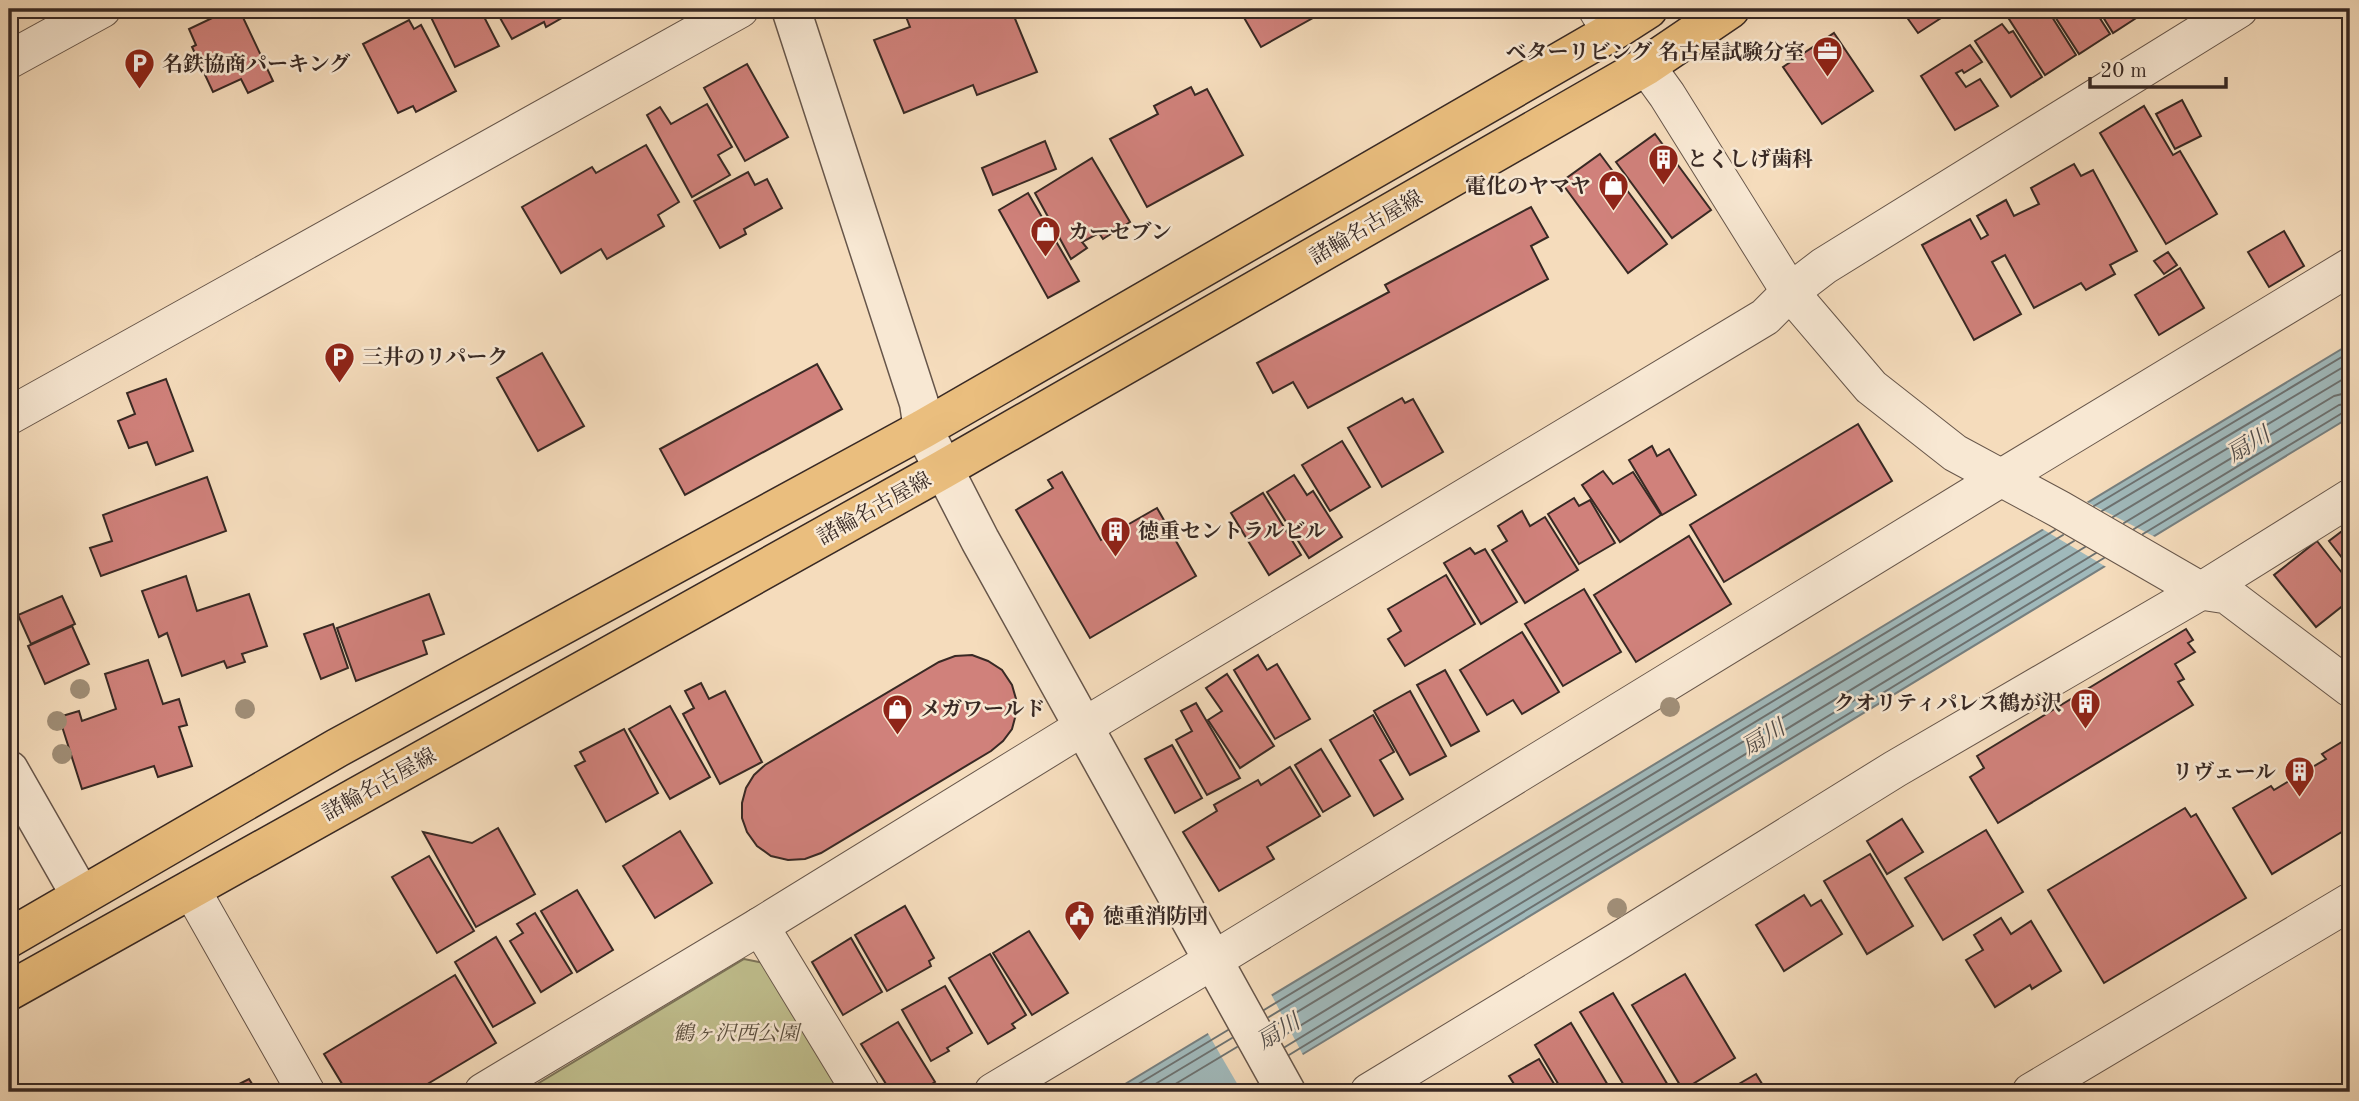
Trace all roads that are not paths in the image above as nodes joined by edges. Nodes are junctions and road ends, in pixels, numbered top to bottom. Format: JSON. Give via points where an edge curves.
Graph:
{"nodes":[{"id":1,"x":102,"y":9,"type":"edge"},
{"id":2,"x":740,"y":9,"type":"edge"},
{"id":3,"x":791,"y":9,"type":"edge"},
{"id":4,"x":1730,"y":9,"type":"edge"},
{"id":5,"x":2239,"y":9,"type":"edge"},
{"id":6,"x":1621,"y":15,"type":"edge"},
{"id":7,"x":9,"y":61,"type":"edge"},
{"id":8,"x":1646,"y":66,"type":"junction"},
{"id":9,"x":2350,"y":267,"type":"edge"},
{"id":10,"x":1790,"y":292,"type":"junction"},
{"id":11,"x":9,"y":416,"type":"edge"},
{"id":12,"x":923,"y":429,"type":"junction"},
{"id":13,"x":943,"y":470,"type":"junction"},
{"id":14,"x":2001,"y":478,"type":"junction"},
{"id":15,"x":2350,"y":498,"type":"edge"},
{"id":16,"x":2201,"y":591,"type":"junction"},
{"id":17,"x":2350,"y":688,"type":"edge"},
{"id":18,"x":1083,"y":727,"type":"junction"},
{"id":19,"x":9,"y":770,"type":"edge"},
{"id":20,"x":191,"y":889,"type":"junction"},
{"id":21,"x":81,"y":896,"type":"junction"},
{"id":22,"x":2350,"y":902,"type":"edge"},
{"id":23,"x":760,"y":926,"type":"junction"},
{"id":24,"x":9,"y":938,"type":"edge"},
{"id":25,"x":1212,"y":961,"type":"junction"},
{"id":26,"x":9,"y":991,"type":"edge"},
{"id":27,"x":1283,"y":1087,"type":"edge"},
{"id":28,"x":306,"y":1092,"type":"edge"},
{"id":29,"x":483,"y":1092,"type":"edge"},
{"id":30,"x":862,"y":1092,"type":"edge"},
{"id":31,"x":993,"y":1092,"type":"edge"},
{"id":32,"x":1369,"y":1092,"type":"edge"},
{"id":33,"x":2031,"y":1092,"type":"edge"}],
"edges":[{"from":1,"to":7,"type":"street"},
{"from":2,"to":11,"type":"street"},
{"from":3,"to":12,"type":"street","via":[[919,403]]},
{"from":4,"to":8,"type":"main road","name":"諸輪名古屋線"},
{"from":5,"to":10,"type":"street","via":[[1824,266]]},
{"from":6,"to":12,"type":"main road"},
{"from":8,"to":10,"type":"street"},
{"from":8,"to":13,"type":"main road","name":"諸輪名古屋線"},
{"from":9,"to":14,"type":"street"},
{"from":10,"to":14,"type":"street","via":[[1871,387],[1955,453]]},
{"from":10,"to":18,"type":"street","via":[[1765,317]]},
{"from":12,"to":13,"type":"street"},
{"from":12,"to":21,"type":"main road","via":[[337,748]]},
{"from":13,"to":18,"type":"street"},
{"from":13,"to":20,"type":"main road","name":"諸輪名古屋線"},
{"from":14,"to":16,"type":"street"},
{"from":14,"to":25,"type":"street"},
{"from":15,"to":16,"type":"street"},
{"from":16,"to":17,"type":"street","via":[[2227,595]]},
{"from":16,"to":32,"type":"street","via":[[1895,769]]},
{"from":18,"to":23,"type":"street"},
{"from":18,"to":25,"type":"street"},
{"from":19,"to":21,"type":"street"},
{"from":20,"to":26,"type":"main road","name":"諸輪名古屋線"},
{"from":20,"to":28,"type":"street"},
{"from":21,"to":24,"type":"main road"},
{"from":22,"to":33,"type":"street"},
{"from":23,"to":29,"type":"street"},
{"from":23,"to":30,"type":"street"},
{"from":25,"to":27,"type":"street"},
{"from":25,"to":31,"type":"street"}]}
